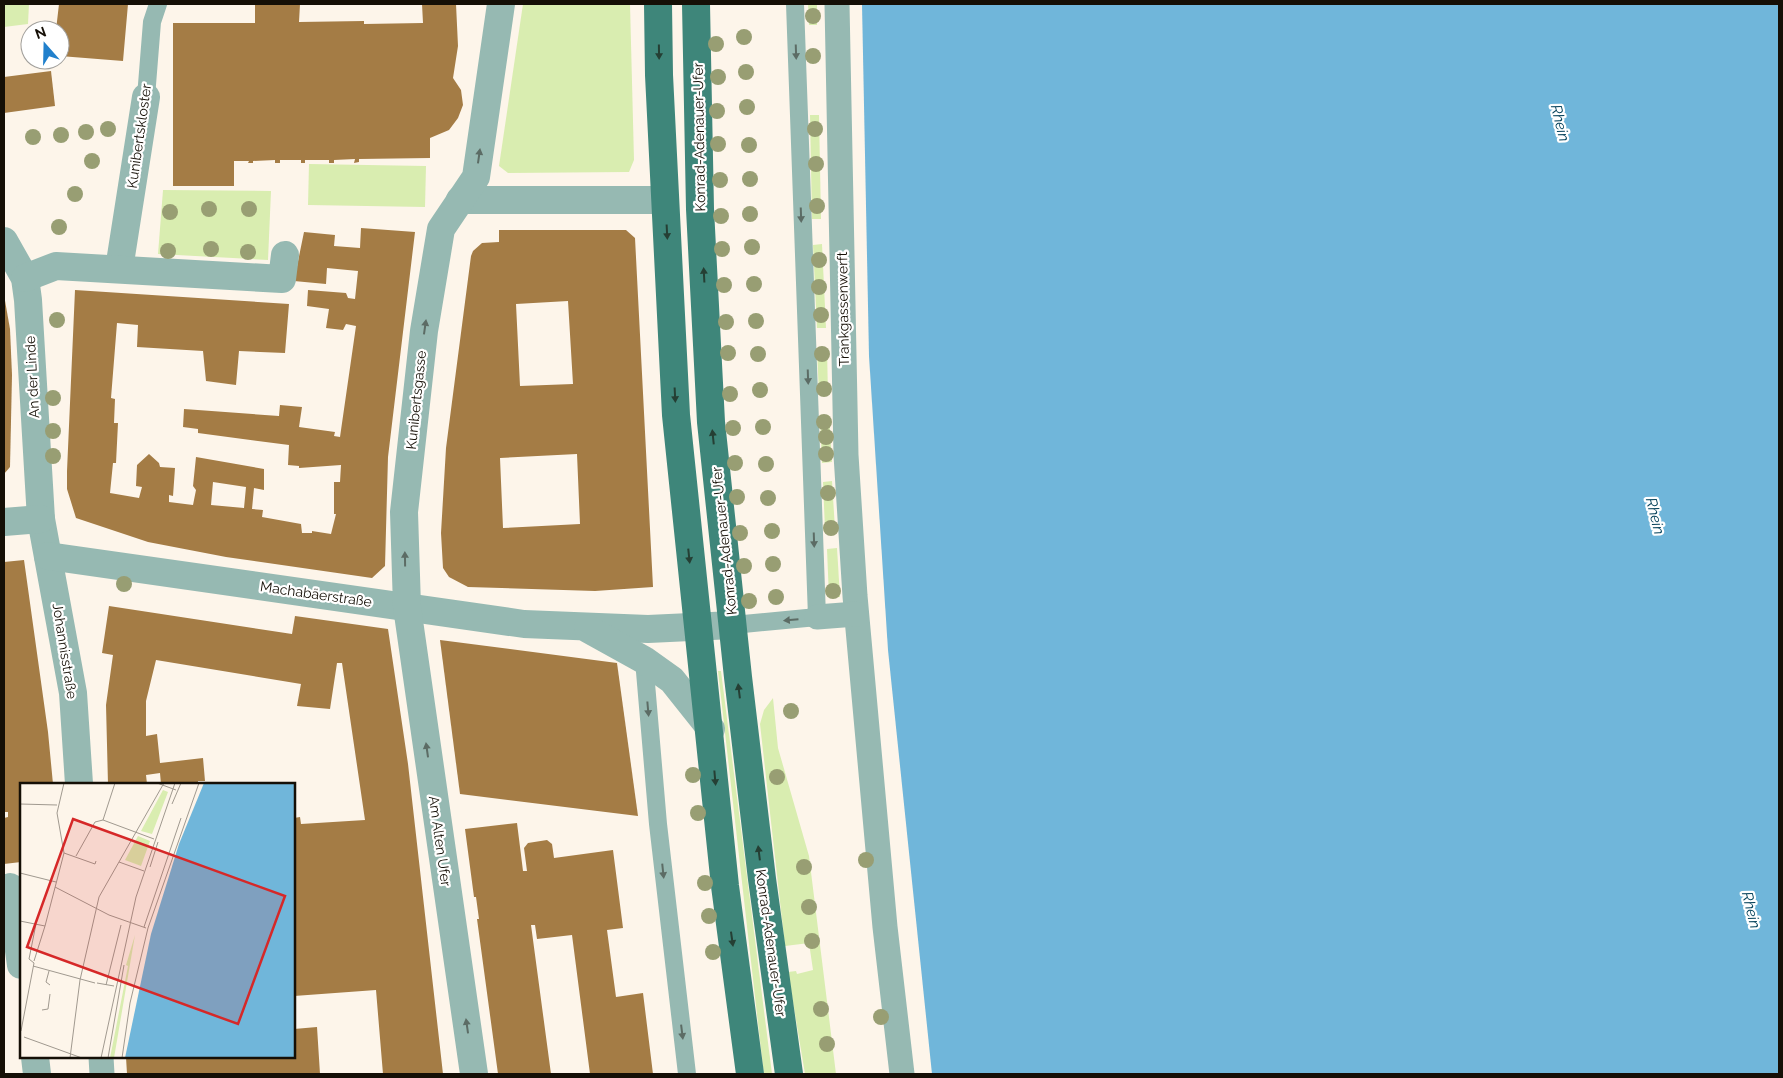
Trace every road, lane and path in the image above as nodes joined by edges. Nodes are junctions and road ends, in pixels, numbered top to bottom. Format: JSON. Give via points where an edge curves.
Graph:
{"nodes":[{"id":1,"x":158,"y":4,"type":"edge"},
{"id":2,"x":500,"y":4,"type":"edge"},
{"id":3,"x":658,"y":4,"type":"edge"},
{"id":4,"x":696,"y":4,"type":"edge"},
{"id":5,"x":795,"y":4,"type":"edge"},
{"id":6,"x":837,"y":4,"type":"edge"},
{"id":7,"x":146,"y":97,"type":"joint"},
{"id":8,"x":460,"y":200,"type":"junction"},
{"id":9,"x":665,"y":200,"type":"junction"},
{"id":10,"x":4,"y":241,"type":"edge"},
{"id":11,"x":285,"y":255,"type":"dead end"},
{"id":12,"x":119,"y":269,"type":"junction"},
{"id":13,"x":25,"y":278,"type":"junction"},
{"id":14,"x":41,"y":519,"type":"junction"},
{"id":15,"x":4,"y":522,"type":"edge"},
{"id":16,"x":48,"y":556,"type":"junction"},
{"id":17,"x":406,"y":607,"type":"junction"},
{"id":18,"x":856,"y":614,"type":"junction"},
{"id":19,"x":817,"y":617,"type":"junction"},
{"id":20,"x":733,"y":625,"type":"junction"},
{"id":21,"x":584,"y":627,"type":"junction"},
{"id":22,"x":697,"y":627,"type":"junction"},
{"id":23,"x":644,"y":660,"type":"junction"},
{"id":24,"x":711,"y":729,"type":"junction"},
{"id":25,"x":80,"y":783,"type":"edge"},
{"id":26,"x":12,"y":887,"type":"edge"},
{"id":27,"x":20,"y":956,"type":"edge"},
{"id":28,"x":35,"y":1058,"type":"edge"},
{"id":29,"x":101,"y":1058,"type":"edge"},
{"id":30,"x":37,"y":1074,"type":"edge"},
{"id":31,"x":102,"y":1074,"type":"edge"},
{"id":32,"x":474,"y":1074,"type":"edge"},
{"id":33,"x":687,"y":1074,"type":"edge"},
{"id":34,"x":750,"y":1074,"type":"edge"},
{"id":35,"x":789,"y":1074,"type":"edge"},
{"id":36,"x":902,"y":1074,"type":"edge"}],
"edges":[{"from":1,"to":7,"type":"lane","name":"Kunibertskloster","via":[[152,22]]},
{"from":8,"to":2,"type":"street","one_way":true,"via":[[476,177]]},
{"from":3,"to":9,"type":"main road","one_way":true},
{"from":20,"to":4,"type":"main road","name":"Konrad-Adenauer-Ufer","one_way":true,"via":[[712,422],[700,209]]},
{"from":5,"to":19,"type":"lane","one_way":true},
{"from":6,"to":18,"type":"street","name":"Trankgassenwerft","via":[[846,455]]},
{"from":7,"to":12,"type":"street","name":"Kunibertskloster"},
{"from":8,"to":9,"type":"street"},
{"from":17,"to":8,"type":"street","name":"Kunibertsgasse","one_way":true,"via":[[404,512],[424,331],[441,229]]},
{"from":9,"to":22,"type":"main road","one_way":true,"via":[[676,415]]},
{"from":10,"to":13,"type":"street","name":"An der Linde"},
{"from":11,"to":12,"type":"street","via":[[282,280]]},
{"from":12,"to":13,"type":"street","via":[[56,266]]},
{"from":13,"to":14,"type":"street","name":"An der Linde"},
{"from":14,"to":15,"type":"street"},
{"from":14,"to":16,"type":"street","name":"Johannisstraße"},
{"from":16,"to":17,"type":"street","name":"Machabäerstraße"},
{"from":16,"to":25,"type":"street","name":"Johannisstraße","via":[[73,693]]},
{"from":17,"to":21,"type":"street","name":"Machabäerstraße","via":[[524,624]]},
{"from":32,"to":17,"type":"street","name":"Am Alten Ufer","one_way":true},
{"from":18,"to":19,"type":"street"},
{"from":18,"to":36,"type":"street","name":"Trankgassenwerft"},
{"from":19,"to":20,"type":"lane","one_way":true},
{"from":20,"to":22,"type":"street","name":"Machabäerstraße"},
{"from":35,"to":20,"type":"main road","name":"Konrad-Adenauer-Ufer","one_way":true},
{"from":21,"to":22,"type":"street","name":"Machabäerstraße"},
{"from":21,"to":23,"type":"street","name":"Machabäerstraße"},
{"from":22,"to":24,"type":"main road"},
{"from":23,"to":24,"type":"street","name":"Machabäerstraße","via":[[672,680]]},
{"from":23,"to":33,"type":"lane","one_way":true,"via":[[658,824]]},
{"from":24,"to":34,"type":"main road","one_way":true,"via":[[725,886]]},
{"from":26,"to":27,"type":"street"},
{"from":28,"to":30,"type":"street"},
{"from":29,"to":31,"type":"street"}]}
